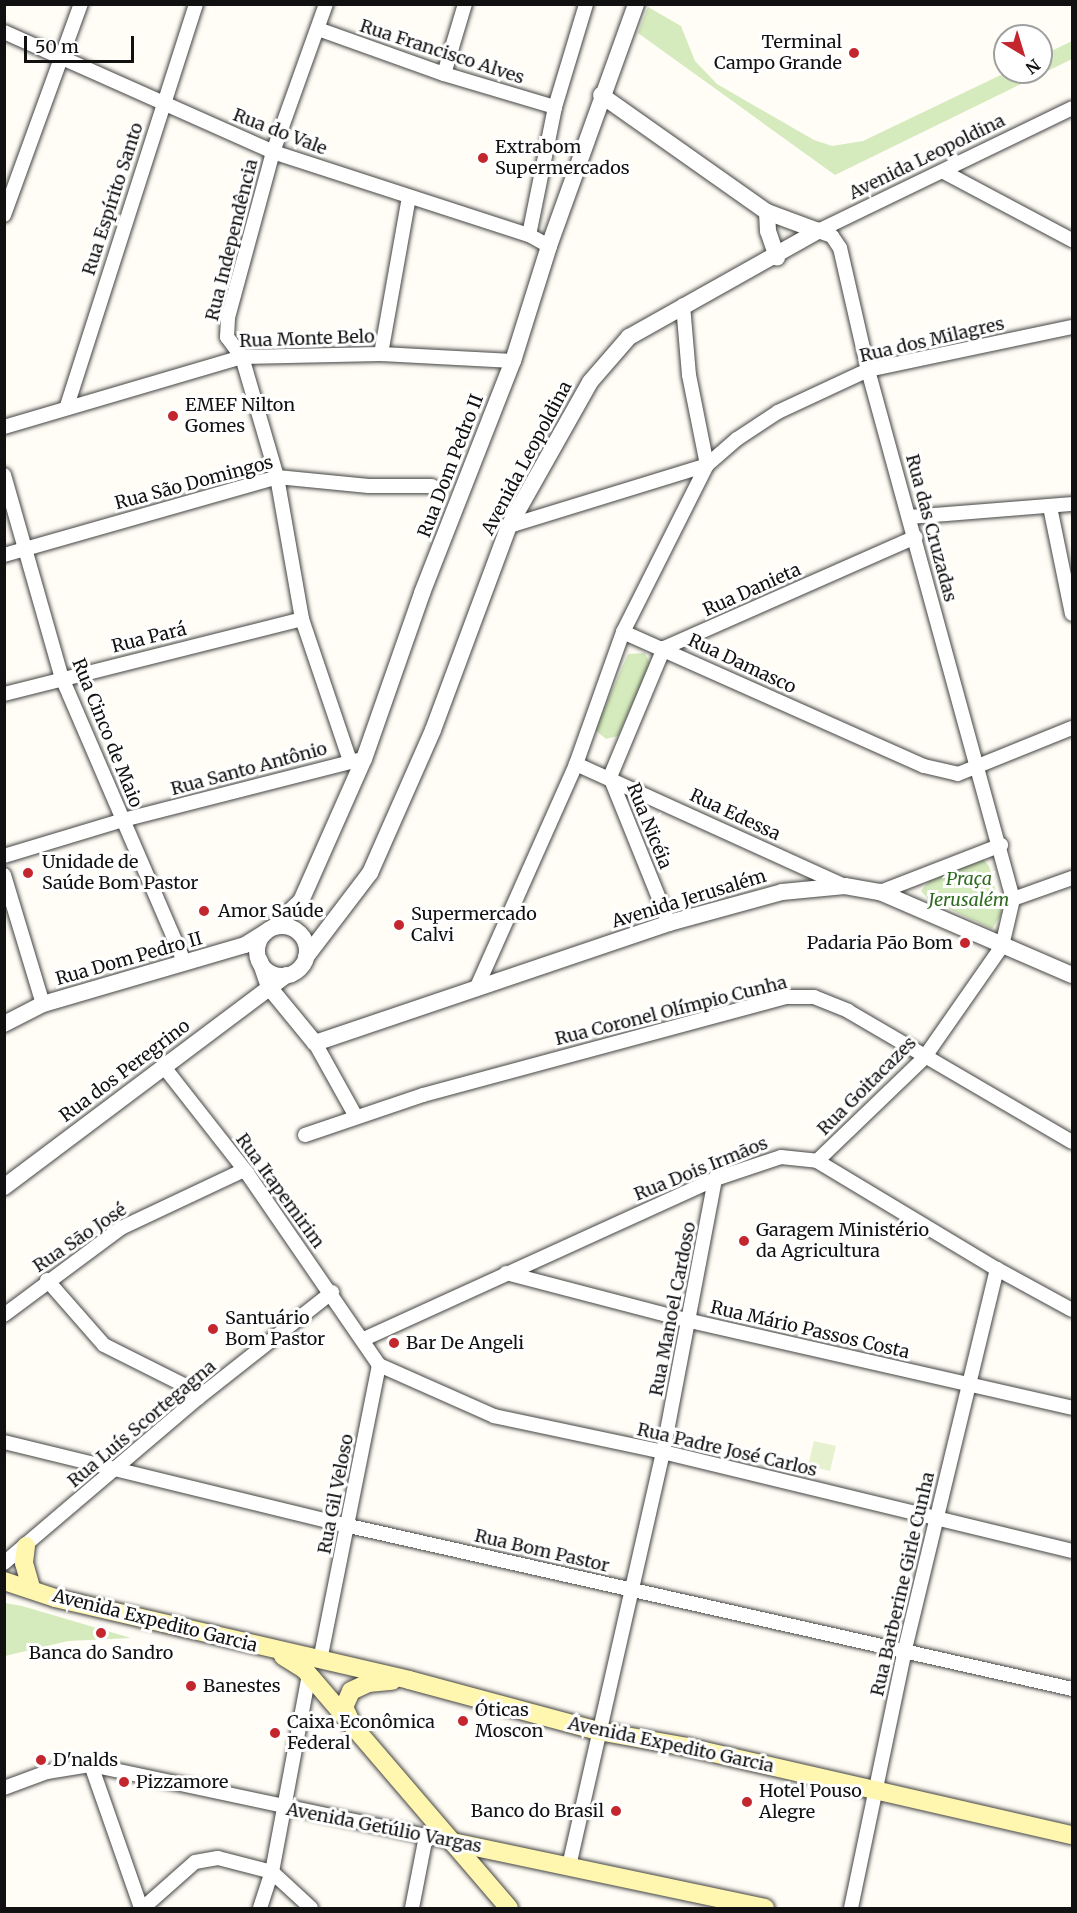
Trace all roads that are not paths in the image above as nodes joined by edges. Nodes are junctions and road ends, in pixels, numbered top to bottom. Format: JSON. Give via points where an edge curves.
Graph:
{"nodes":[{"id":1,"x":81,"y":4,"type":"edge"},
{"id":2,"x":196,"y":4,"type":"edge"},
{"id":3,"x":326,"y":4,"type":"edge"},
{"id":4,"x":465,"y":4,"type":"edge"},
{"id":5,"x":586,"y":4,"type":"edge"},
{"id":6,"x":636,"y":4,"type":"edge"},
{"id":7,"x":318,"y":29,"type":"junction"},
{"id":8,"x":4,"y":32,"type":"edge"},
{"id":9,"x":60,"y":59,"type":"junction"},
{"id":10,"x":444,"y":74,"type":"junction"},
{"id":11,"x":601,"y":95,"type":"junction"},
{"id":12,"x":163,"y":102,"type":"junction"},
{"id":13,"x":555,"y":107,"type":"junction"},
{"id":14,"x":1072,"y":108,"type":"edge"},
{"id":15,"x":273,"y":152,"type":"junction"},
{"id":16,"x":944,"y":172,"type":"junction"},
{"id":17,"x":409,"y":197,"type":"junction"},
{"id":18,"x":767,"y":212,"type":"junction"},
{"id":19,"x":4,"y":215,"type":"edge"},
{"id":20,"x":818,"y":231,"type":"junction"},
{"id":21,"x":529,"y":235,"type":"junction"},
{"id":22,"x":1072,"y":240,"type":"edge"},
{"id":23,"x":549,"y":246,"type":"junction"},
{"id":24,"x":777,"y":257,"type":"junction"},
{"id":25,"x":683,"y":305,"type":"junction"},
{"id":26,"x":1072,"y":327,"type":"edge"},
{"id":27,"x":381,"y":354,"type":"junction"},
{"id":28,"x":242,"y":357,"type":"junction"},
{"id":29,"x":513,"y":361,"type":"junction"},
{"id":30,"x":868,"y":370,"type":"junction"},
{"id":31,"x":67,"y":406,"type":"junction"},
{"id":32,"x":4,"y":427,"type":"edge"},
{"id":33,"x":707,"y":465,"type":"junction"},
{"id":34,"x":4,"y":475,"type":"edge"},
{"id":35,"x":277,"y":477,"type":"junction"},
{"id":36,"x":432,"y":486,"type":"dead end"},
{"id":37,"x":1072,"y":504,"type":"edge"},
{"id":38,"x":1050,"y":507,"type":"junction"},
{"id":39,"x":910,"y":517,"type":"junction"},
{"id":40,"x":509,"y":526,"type":"junction"},
{"id":41,"x":916,"y":537,"type":"junction"},
{"id":42,"x":26,"y":548,"type":"junction"},
{"id":43,"x":4,"y":555,"type":"edge"},
{"id":44,"x":1072,"y":614,"type":"edge"},
{"id":45,"x":302,"y":619,"type":"junction"},
{"id":46,"x":623,"y":632,"type":"junction"},
{"id":47,"x":664,"y":648,"type":"junction"},
{"id":48,"x":62,"y":678,"type":"junction"},
{"id":49,"x":4,"y":694,"type":"edge"},
{"id":50,"x":1072,"y":728,"type":"edge"},
{"id":51,"x":357,"y":760,"type":"junction"},
{"id":52,"x":576,"y":764,"type":"junction"},
{"id":53,"x":975,"y":769,"type":"junction"},
{"id":54,"x":610,"y":777,"type":"junction"},
{"id":55,"x":123,"y":820,"type":"junction"},
{"id":56,"x":1000,"y":845,"type":"junction"},
{"id":57,"x":4,"y":856,"type":"edge"},
{"id":58,"x":4,"y":875,"type":"edge"},
{"id":59,"x":1072,"y":878,"type":"edge"},
{"id":60,"x":844,"y":886,"type":"junction"},
{"id":61,"x":880,"y":892,"type":"junction"},
{"id":62,"x":1013,"y":899,"type":"junction"},
{"id":63,"x":669,"y":923,"type":"junction"},
{"id":64,"x":270,"y":930,"type":"junction"},
{"id":65,"x":1002,"y":946,"type":"junction"},
{"id":66,"x":306,"y":957,"type":"junction"},
{"id":67,"x":260,"y":961,"type":"junction"},
{"id":68,"x":185,"y":963,"type":"junction"},
{"id":69,"x":286,"y":975,"type":"junction"},
{"id":70,"x":1072,"y":975,"type":"edge"},
{"id":71,"x":270,"y":987,"type":"junction"},
{"id":72,"x":476,"y":989,"type":"junction"},
{"id":73,"x":43,"y":1004,"type":"junction"},
{"id":74,"x":4,"y":1024,"type":"edge"},
{"id":75,"x":315,"y":1043,"type":"junction"},
{"id":76,"x":924,"y":1058,"type":"junction"},
{"id":77,"x":164,"y":1066,"type":"junction"},
{"id":78,"x":355,"y":1115,"type":"junction"},
{"id":79,"x":305,"y":1135,"type":"dead end"},
{"id":80,"x":1072,"y":1142,"type":"edge"},
{"id":81,"x":818,"y":1161,"type":"junction"},
{"id":82,"x":247,"y":1173,"type":"junction"},
{"id":83,"x":715,"y":1179,"type":"junction"},
{"id":84,"x":4,"y":1187,"type":"edge"},
{"id":85,"x":997,"y":1269,"type":"junction"},
{"id":86,"x":506,"y":1273,"type":"junction"},
{"id":87,"x":48,"y":1280,"type":"junction"},
{"id":88,"x":332,"y":1292,"type":"junction"},
{"id":89,"x":1072,"y":1310,"type":"edge"},
{"id":90,"x":4,"y":1316,"type":"edge"},
{"id":91,"x":690,"y":1321,"type":"junction"},
{"id":92,"x":364,"y":1339,"type":"junction"},
{"id":93,"x":379,"y":1365,"type":"junction"},
{"id":94,"x":968,"y":1384,"type":"junction"},
{"id":95,"x":198,"y":1398,"type":"junction"},
{"id":96,"x":1072,"y":1408,"type":"edge"},
{"id":97,"x":4,"y":1442,"type":"edge"},
{"id":98,"x":663,"y":1452,"type":"junction"},
{"id":99,"x":116,"y":1468,"type":"junction"},
{"id":100,"x":936,"y":1518,"type":"junction"},
{"id":101,"x":349,"y":1526,"type":"junction"},
{"id":102,"x":26,"y":1546,"type":"junction"},
{"id":103,"x":1072,"y":1551,"type":"edge"},
{"id":104,"x":4,"y":1563,"type":"edge"},
{"id":105,"x":4,"y":1581,"type":"edge"},
{"id":106,"x":31,"y":1587,"type":"junction"},
{"id":107,"x":630,"y":1589,"type":"junction"},
{"id":108,"x":271,"y":1649,"type":"junction"},
{"id":109,"x":905,"y":1649,"type":"junction"},
{"id":110,"x":320,"y":1659,"type":"junction"},
{"id":111,"x":309,"y":1675,"type":"junction"},
{"id":112,"x":409,"y":1680,"type":"junction"},
{"id":113,"x":1072,"y":1689,"type":"edge"},
{"id":114,"x":353,"y":1727,"type":"junction"},
{"id":115,"x":598,"y":1731,"type":"junction"},
{"id":116,"x":91,"y":1765,"type":"junction"},
{"id":117,"x":4,"y":1788,"type":"edge"},
{"id":118,"x":876,"y":1790,"type":"junction"},
{"id":119,"x":283,"y":1808,"type":"junction"},
{"id":120,"x":1072,"y":1835,"type":"edge"},
{"id":121,"x":426,"y":1836,"type":"junction"},
{"id":122,"x":452,"y":1842,"type":"junction"},
{"id":123,"x":569,"y":1866,"type":"junction"},
{"id":124,"x":272,"y":1872,"type":"junction"},
{"id":125,"x":142,"y":1908,"type":"edge"},
{"id":126,"x":260,"y":1908,"type":"edge"},
{"id":127,"x":311,"y":1908,"type":"edge"},
{"id":128,"x":412,"y":1908,"type":"edge"},
{"id":129,"x":509,"y":1908,"type":"edge"},
{"id":130,"x":765,"y":1908,"type":"edge"},
{"id":131,"x":851,"y":1908,"type":"edge"}],
"edges":[{"from":1,"to":9,"type":"street"},
{"from":2,"to":12,"type":"street","name":"Rua Espírito Santo"},
{"from":3,"to":7,"type":"street","name":"Rua Independência"},
{"from":4,"to":10,"type":"street"},
{"from":5,"to":13,"type":"street"},
{"from":6,"to":11,"type":"street","name":"Rua Dom Pedro II"},
{"from":7,"to":10,"type":"street","name":"Rua Francisco Alves"},
{"from":7,"to":15,"type":"street","name":"Rua Independência"},
{"from":8,"to":9,"type":"street","name":"Rua do Vale"},
{"from":9,"to":12,"type":"street","name":"Rua do Vale"},
{"from":9,"to":19,"type":"street"},
{"from":10,"to":13,"type":"street","name":"Rua Francisco Alves"},
{"from":11,"to":18,"type":"street"},
{"from":11,"to":23,"type":"street","name":"Rua Dom Pedro II"},
{"from":12,"to":15,"type":"street","name":"Rua do Vale"},
{"from":12,"to":31,"type":"street","name":"Rua Espírito Santo"},
{"from":13,"to":21,"type":"street"},
{"from":14,"to":16,"type":"street","name":"Avenida Leopoldina"},
{"from":15,"to":17,"type":"street","name":"Rua do Vale"},
{"from":15,"to":28,"type":"street","name":"Rua Independência","via":[[228,318],[227,337]]},
{"from":16,"to":20,"type":"street","name":"Avenida Leopoldina"},
{"from":16,"to":22,"type":"street"},
{"from":17,"to":21,"type":"street","name":"Rua do Vale"},
{"from":17,"to":27,"type":"street"},
{"from":18,"to":20,"type":"street"},
{"from":18,"to":24,"type":"street","via":[[768,231]]},
{"from":20,"to":24,"type":"street","name":"Avenida Leopoldina"},
{"from":20,"to":30,"type":"street","name":"Rua das Cruzadas","via":[[831,236],[840,248]]},
{"from":21,"to":23,"type":"street","name":"Rua do Vale"},
{"from":23,"to":29,"type":"street","name":"Rua Dom Pedro II"},
{"from":24,"to":25,"type":"street","name":"Avenida Leopoldina"},
{"from":25,"to":33,"type":"street","via":[[689,375]]},
{"from":25,"to":40,"type":"street","name":"Avenida Leopoldina","via":[[629,337],[590,382]]},
{"from":26,"to":30,"type":"street","name":"Rua dos Milagres"},
{"from":27,"to":28,"type":"street","name":"Rua Monte Belo"},
{"from":27,"to":29,"type":"street","name":"Rua Monte Belo"},
{"from":28,"to":31,"type":"street","name":"Rua Monte Belo"},
{"from":28,"to":35,"type":"street","name":"Rua Independência"},
{"from":29,"to":51,"type":"street","name":"Rua Dom Pedro II"},
{"from":30,"to":33,"type":"street","name":"Rua dos Milagres","via":[[778,412]]},
{"from":30,"to":39,"type":"street","name":"Rua das Cruzadas"},
{"from":31,"to":32,"type":"street","name":"Rua Monte Belo"},
{"from":33,"to":40,"type":"street","name":"Rua dos Milagres"},
{"from":33,"to":46,"type":"street"},
{"from":34,"to":42,"type":"street","name":"Rua Cinco de Maio"},
{"from":35,"to":36,"type":"street","name":"Rua São Domingos","via":[[369,486]]},
{"from":35,"to":42,"type":"street","name":"Rua São Domingos"},
{"from":35,"to":45,"type":"street","name":"Rua Independência"},
{"from":37,"to":38,"type":"street"},
{"from":38,"to":39,"type":"street"},
{"from":38,"to":44,"type":"street"},
{"from":39,"to":41,"type":"street","name":"Rua das Cruzadas"},
{"from":40,"to":66,"type":"street","name":"Avenida Leopoldina","via":[[433,730],[370,873]]},
{"from":41,"to":47,"type":"street","name":"Rua Danieta"},
{"from":41,"to":53,"type":"street","name":"Rua das Cruzadas"},
{"from":42,"to":43,"type":"street","name":"Rua São Domingos"},
{"from":42,"to":48,"type":"street","name":"Rua Cinco de Maio"},
{"from":45,"to":48,"type":"street","name":"Rua Pará"},
{"from":45,"to":51,"type":"street","name":"Rua Independência"},
{"from":46,"to":47,"type":"street","name":"Rua Damasco"},
{"from":46,"to":52,"type":"street"},
{"from":47,"to":53,"type":"street","name":"Rua Damasco","via":[[924,766],[958,774]]},
{"from":47,"to":54,"type":"street"},
{"from":48,"to":49,"type":"street","name":"Rua Pará"},
{"from":48,"to":55,"type":"street","name":"Rua Cinco de Maio"},
{"from":50,"to":53,"type":"street","name":"Rua Damasco"},
{"from":51,"to":55,"type":"street","name":"Rua Santo Antônio"},
{"from":51,"to":64,"type":"street","name":"Rua Dom Pedro II","via":[[301,901]]},
{"from":52,"to":54,"type":"street","name":"Rua Nicéia"},
{"from":52,"to":72,"type":"street"},
{"from":53,"to":56,"type":"street","name":"Rua das Cruzadas"},
{"from":54,"to":60,"type":"street","name":"Rua Edessa"},
{"from":54,"to":63,"type":"street","name":"Rua Nicéia"},
{"from":55,"to":57,"type":"street","name":"Rua Santo Antônio"},
{"from":55,"to":68,"type":"street","name":"Rua Cinco de Maio"},
{"from":56,"to":61,"type":"street"},
{"from":56,"to":62,"type":"street","name":"Rua das Cruzadas"},
{"from":58,"to":73,"type":"street"},
{"from":59,"to":62,"type":"street"},
{"from":60,"to":61,"type":"street","name":"Avenida Jerusalém"},
{"from":60,"to":63,"type":"street","name":"Avenida Jerusalém","via":[[782,892]]},
{"from":61,"to":65,"type":"street","name":"Avenida Jerusalém"},
{"from":62,"to":65,"type":"street","name":"Rua das Cruzadas"},
{"from":63,"to":72,"type":"street","name":"Avenida Jerusalém"},
{"from":64,"to":66,"type":"street","via":[[287,926],[299,932],[306,943]]},
{"from":64,"to":67,"type":"street","via":[[258,944]]},
{"from":64,"to":68,"type":"street","name":"Rua Dom Pedro II","via":[[245,945]]},
{"from":65,"to":70,"type":"street","name":"Avenida Jerusalém"},
{"from":65,"to":76,"type":"street","name":"Rua Goitacazes"},
{"from":66,"to":69,"type":"street","via":[[299,969]]},
{"from":67,"to":69,"type":"street","via":[[272,974]]},
{"from":67,"to":71,"type":"street"},
{"from":68,"to":73,"type":"street","name":"Rua Dom Pedro II"},
{"from":69,"to":71,"type":"street","name":"Rua dos Peregrino"},
{"from":71,"to":75,"type":"street"},
{"from":71,"to":77,"type":"street","name":"Rua dos Peregrino"},
{"from":72,"to":75,"type":"street","name":"Avenida Jerusalém"},
{"from":73,"to":74,"type":"street","name":"Rua Dom Pedro II"},
{"from":75,"to":78,"type":"street"},
{"from":76,"to":78,"type":"street","name":"Rua Coronel Olímpio Cunha","via":[[848,1011],[814,998],[787,997]]},
{"from":76,"to":80,"type":"street","name":"Rua Coronel Olímpio Cunha"},
{"from":76,"to":81,"type":"street","name":"Rua Goitacazes"},
{"from":77,"to":82,"type":"street","name":"Rua Itapemirim"},
{"from":77,"to":84,"type":"street","name":"Rua dos Peregrino"},
{"from":78,"to":79,"type":"street","name":"Rua Coronel Olímpio Cunha"},
{"from":81,"to":83,"type":"street","name":"Rua Dois Irmãos","via":[[781,1156]]},
{"from":81,"to":85,"type":"street","name":"Rua Dois Irmãos"},
{"from":82,"to":87,"type":"street","name":"Rua São José","via":[[242,1171],[121,1228]]},
{"from":82,"to":88,"type":"street","name":"Rua Itapemirim"},
{"from":83,"to":86,"type":"street","name":"Rua Dois Irmãos"},
{"from":83,"to":91,"type":"street","name":"Rua Manoel Cardoso"},
{"from":85,"to":89,"type":"street","name":"Rua Dois Irmãos"},
{"from":85,"to":94,"type":"street","name":"Rua Barberine Girle Cunha"},
{"from":86,"to":91,"type":"street","name":"Rua Mário Passos Costa"},
{"from":86,"to":92,"type":"street","name":"Rua Dois Irmãos"},
{"from":87,"to":90,"type":"street","name":"Rua São José"},
{"from":87,"to":95,"type":"street","via":[[104,1345],[186,1386]]},
{"from":88,"to":92,"type":"street","name":"Rua Itapemirim"},
{"from":88,"to":95,"type":"street","name":"Rua Luís Scortegagna"},
{"from":91,"to":94,"type":"street","name":"Rua Mário Passos Costa"},
{"from":91,"to":98,"type":"street","name":"Rua Manoel Cardoso"},
{"from":92,"to":93,"type":"street"},
{"from":93,"to":98,"type":"street","name":"Rua Padre José Carlos","via":[[494,1416]]},
{"from":93,"to":101,"type":"street","name":"Rua Gil Veloso"},
{"from":94,"to":96,"type":"street","name":"Rua Mário Passos Costa"},
{"from":94,"to":100,"type":"street","name":"Rua Barberine Girle Cunha"},
{"from":95,"to":99,"type":"street","name":"Rua Luís Scortegagna"},
{"from":97,"to":99,"type":"street","name":"Rua Bom Pastor"},
{"from":98,"to":100,"type":"street","name":"Rua Padre José Carlos"},
{"from":98,"to":107,"type":"street","name":"Rua Manoel Cardoso"},
{"from":99,"to":101,"type":"street","name":"Rua Bom Pastor"},
{"from":99,"to":102,"type":"street","name":"Rua Luís Scortegagna"},
{"from":100,"to":103,"type":"street","name":"Rua Padre José Carlos"},
{"from":100,"to":109,"type":"street","name":"Rua Barberine Girle Cunha"},
{"from":101,"to":107,"type":"street","name":"Rua Bom Pastor"},
{"from":101,"to":110,"type":"street","name":"Rua Gil Veloso"},
{"from":102,"to":104,"type":"street","name":"Rua Luís Scortegagna"},
{"from":102,"to":106,"type":"main road","via":[[24,1563]]},
{"from":105,"to":106,"type":"main road","name":"Avenida Expedito Garcia"},
{"from":106,"to":108,"type":"main road","name":"Avenida Expedito Garcia","via":[[55,1598]]},
{"from":107,"to":109,"type":"street","name":"Rua Bom Pastor"},
{"from":107,"to":115,"type":"street","name":"Rua Manoel Cardoso"},
{"from":108,"to":110,"type":"main road","name":"Avenida Expedito Garcia"},
{"from":108,"to":111,"type":"main road","name":"Avenida Expedito Garcia"},
{"from":109,"to":113,"type":"street","name":"Rua Bom Pastor"},
{"from":109,"to":118,"type":"street","name":"Rua Barberine Girle Cunha"},
{"from":110,"to":112,"type":"main road","name":"Avenida Expedito Garcia"},
{"from":111,"to":114,"type":"main road","name":"Avenida Expedito Garcia"},
{"from":111,"to":119,"type":"street"},
{"from":112,"to":114,"type":"main road","via":[[368,1683],[351,1691],[344,1707]]},
{"from":112,"to":115,"type":"main road","name":"Avenida Expedito Garcia"},
{"from":114,"to":122,"type":"main road","name":"Avenida Expedito Garcia"},
{"from":115,"to":118,"type":"main road","name":"Avenida Expedito Garcia"},
{"from":115,"to":123,"type":"street","name":"Rua Manoel Cardoso"},
{"from":116,"to":117,"type":"street","name":"Avenida Getúlio Vargas","via":[[47,1772]]},
{"from":116,"to":119,"type":"street","name":"Avenida Getúlio Vargas"},
{"from":116,"to":125,"type":"street"},
{"from":118,"to":120,"type":"main road","name":"Avenida Expedito Garcia"},
{"from":118,"to":131,"type":"street","name":"Rua Barberine Girle Cunha"},
{"from":119,"to":121,"type":"street","name":"Avenida Getúlio Vargas"},
{"from":119,"to":124,"type":"street"},
{"from":121,"to":122,"type":"street","name":"Avenida Getúlio Vargas"},
{"from":121,"to":128,"type":"street"},
{"from":122,"to":123,"type":"main road","name":"Avenida Getúlio Vargas"},
{"from":122,"to":129,"type":"main road","name":"Avenida Expedito Garcia"},
{"from":123,"to":130,"type":"main road","name":"Avenida Getúlio Vargas"},
{"from":124,"to":125,"type":"street","via":[[218,1858],[195,1862]]},
{"from":124,"to":126,"type":"street"},
{"from":124,"to":127,"type":"street"}]}
